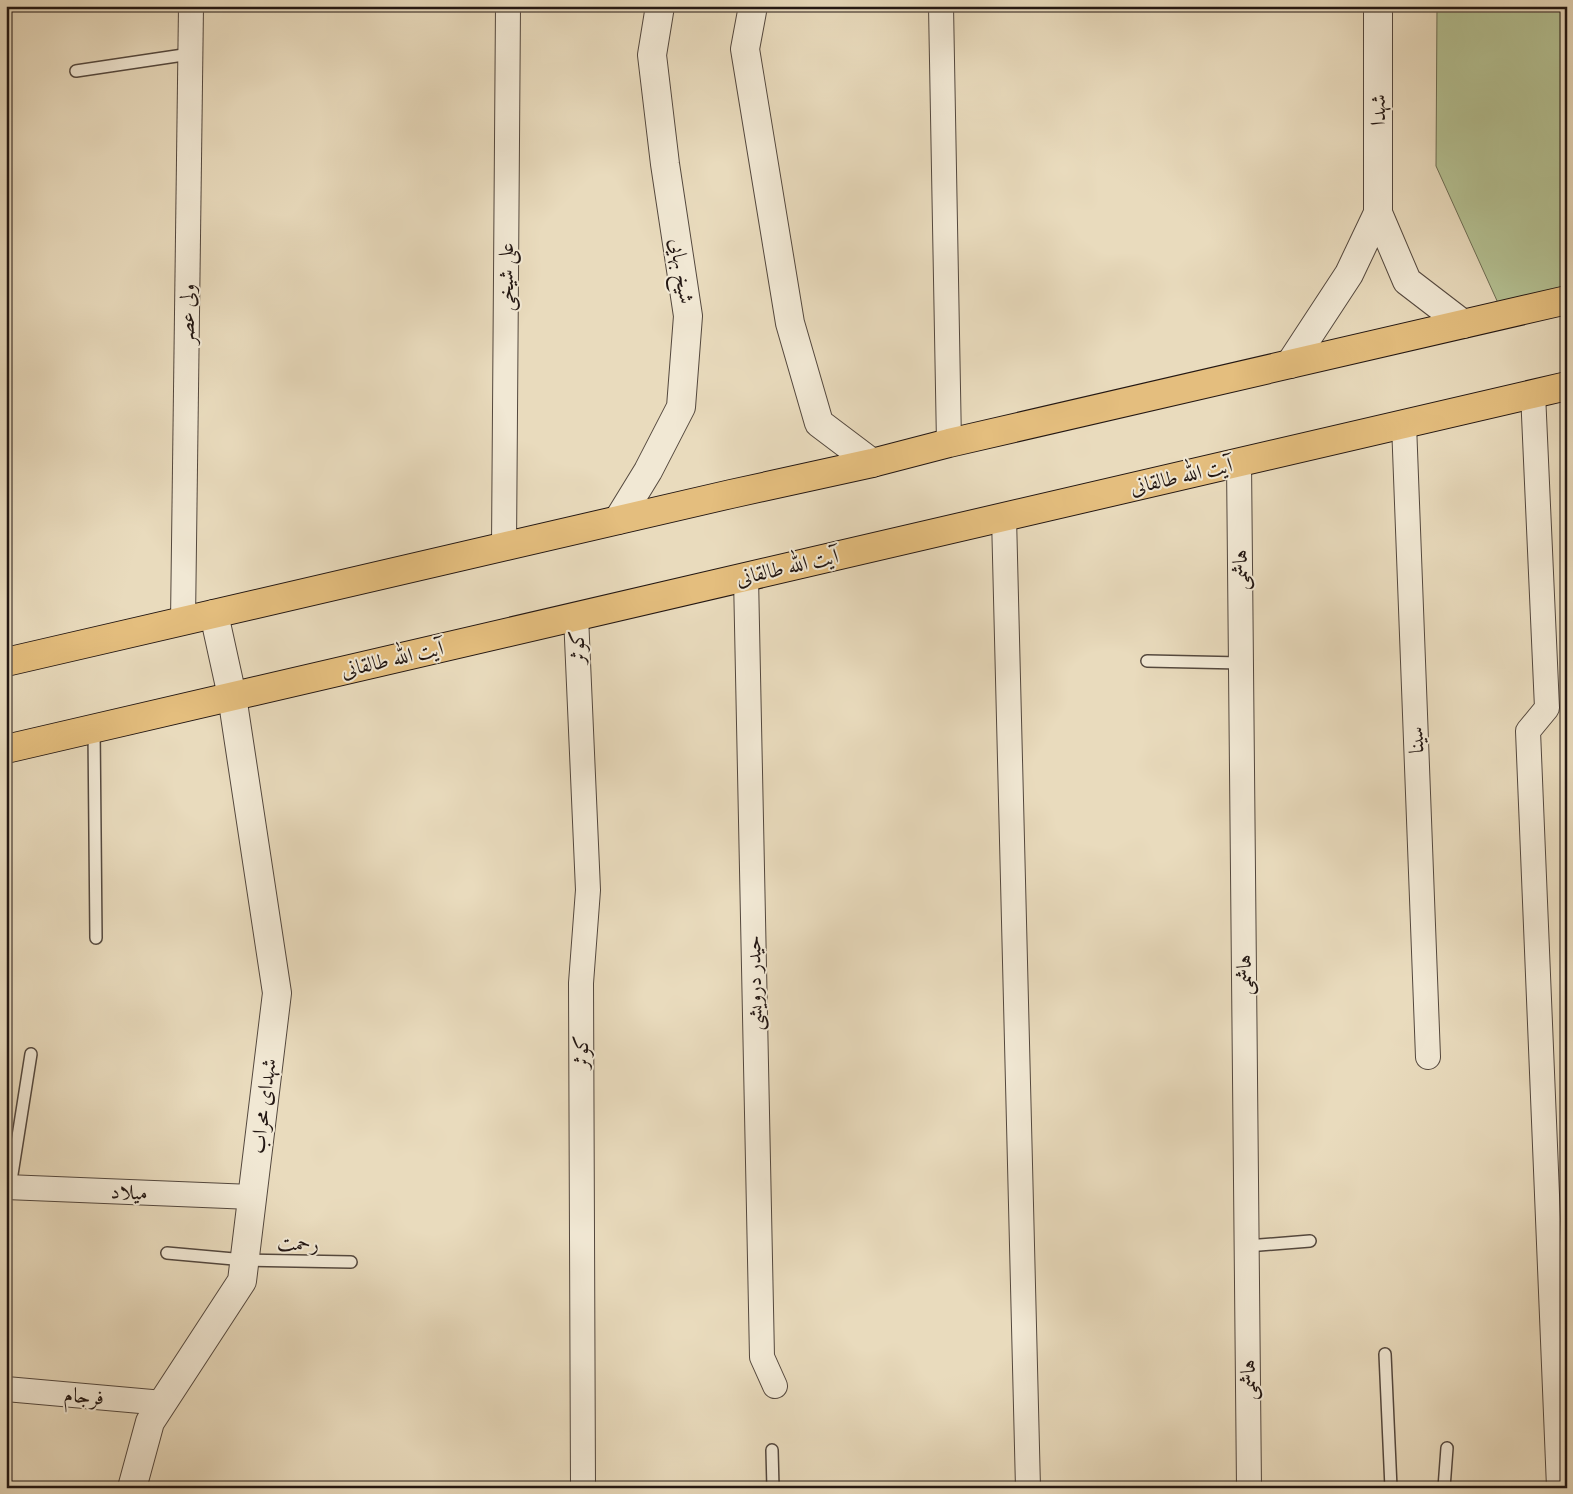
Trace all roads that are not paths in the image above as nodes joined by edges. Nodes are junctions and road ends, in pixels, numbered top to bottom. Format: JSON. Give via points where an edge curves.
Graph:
{"nodes":[{"id":1,"x":191,"y":6,"type":"edge"},
{"id":2,"x":508,"y":6,"type":"edge"},
{"id":3,"x":660,"y":6,"type":"edge"},
{"id":4,"x":753,"y":6,"type":"edge"},
{"id":5,"x":940,"y":6,"type":"edge"},
{"id":6,"x":1378,"y":6,"type":"edge"},
{"id":7,"x":190,"y":54,"type":"junction"},
{"id":8,"x":76,"y":71,"type":"dead end"},
{"id":9,"x":1378,"y":213,"type":"junction"},
{"id":10,"x":1567,"y":300,"type":"edge"},
{"id":11,"x":1463,"y":324,"type":"junction"},
{"id":12,"x":1290,"y":364,"type":"junction"},
{"id":13,"x":1567,"y":386,"type":"edge"},
{"id":14,"x":1534,"y":393,"type":"junction"},
{"id":15,"x":1404,"y":424,"type":"junction"},
{"id":16,"x":949,"y":443,"type":"junction"},
{"id":17,"x":1239,"y":462,"type":"junction"},
{"id":18,"x":872,"y":463,"type":"junction"},
{"id":19,"x":1004,"y":517,"type":"junction"},
{"id":20,"x":618,"y":520,"type":"junction"},
{"id":21,"x":504,"y":547,"type":"junction"},
{"id":22,"x":746,"y":577,"type":"junction"},
{"id":23,"x":214,"y":614,"type":"junction"},
{"id":24,"x":576,"y":616,"type":"junction"},
{"id":25,"x":183,"y":621,"type":"junction"},
{"id":26,"x":1147,"y":661,"type":"dead end"},
{"id":27,"x":6,"y":662,"type":"edge"},
{"id":28,"x":1241,"y":663,"type":"junction"},
{"id":29,"x":232,"y":696,"type":"junction"},
{"id":30,"x":94,"y":728,"type":"junction"},
{"id":31,"x":6,"y":748,"type":"edge"},
{"id":32,"x":96,"y":938,"type":"dead end"},
{"id":33,"x":31,"y":1054,"type":"dead end"},
{"id":34,"x":1428,"y":1057,"type":"dead end"},
{"id":35,"x":8,"y":1187,"type":"edge"},
{"id":36,"x":252,"y":1197,"type":"junction"},
{"id":37,"x":1310,"y":1241,"type":"dead end"},
{"id":38,"x":1247,"y":1246,"type":"junction"},
{"id":39,"x":167,"y":1253,"type":"dead end"},
{"id":40,"x":245,"y":1260,"type":"junction"},
{"id":41,"x":351,"y":1262,"type":"dead end"},
{"id":42,"x":1384,"y":1354,"type":"dead end"},
{"id":43,"x":775,"y":1386,"type":"dead end"},
{"id":44,"x":6,"y":1389,"type":"edge"},
{"id":45,"x":163,"y":1402,"type":"junction"},
{"id":46,"x":1447,"y":1448,"type":"dead end"},
{"id":47,"x":772,"y":1450,"type":"dead end"},
{"id":48,"x":1560,"y":1486,"type":"edge"},
{"id":49,"x":132,"y":1488,"type":"edge"},
{"id":50,"x":583,"y":1488,"type":"edge"},
{"id":51,"x":773,"y":1488,"type":"edge"},
{"id":52,"x":1028,"y":1488,"type":"edge"},
{"id":53,"x":1249,"y":1488,"type":"edge"},
{"id":54,"x":1391,"y":1488,"type":"edge"},
{"id":55,"x":1444,"y":1488,"type":"edge"}],
"edges":[{"from":1,"to":7,"type":"street","name":"ولی عصر"},
{"from":2,"to":21,"type":"street","name":"علی شیخی"},
{"from":3,"to":20,"type":"street","name":"شیخ بهایی","via":[[652,55],[688,316],[682,398],[681,407],[648,471]]},
{"from":4,"to":18,"type":"street","via":[[745,49],[790,323],[819,423]]},
{"from":5,"to":16,"type":"street"},
{"from":6,"to":9,"type":"street","name":"شهدا"},
{"from":7,"to":8,"type":"lane"},
{"from":7,"to":25,"type":"street","name":"ولی عصر"},
{"from":9,"to":11,"type":"street","via":[[1407,281]]},
{"from":9,"to":12,"type":"street","via":[[1349,274]]},
{"from":10,"to":11,"type":"main road"},
{"from":11,"to":12,"type":"main road"},
{"from":12,"to":16,"type":"main road"},
{"from":13,"to":14,"type":"main road","name":"آیت الله طالقانی"},
{"from":14,"to":15,"type":"main road","name":"آیت الله طالقانی"},
{"from":14,"to":48,"type":"street","via":[[1547,708],[1528,731]]},
{"from":15,"to":17,"type":"main road","name":"آیت الله طالقانی"},
{"from":15,"to":34,"type":"street","name":"سینا"},
{"from":16,"to":18,"type":"main road"},
{"from":17,"to":19,"type":"main road","name":"آیت الله طالقانی"},
{"from":17,"to":28,"type":"street","name":"هاشمی"},
{"from":18,"to":20,"type":"main road"},
{"from":19,"to":22,"type":"main road","name":"آیت الله طالقانی"},
{"from":19,"to":52,"type":"street"},
{"from":20,"to":21,"type":"main road"},
{"from":21,"to":23,"type":"main road"},
{"from":22,"to":24,"type":"main road","name":"آیت الله طالقانی"},
{"from":22,"to":43,"type":"street","name":"حیدر درویشی","via":[[762,1357]]},
{"from":23,"to":25,"type":"main road"},
{"from":23,"to":29,"type":"street","name":"شهدای محراب"},
{"from":24,"to":29,"type":"main road","name":"آیت الله طالقانی"},
{"from":24,"to":50,"type":"street","name":"کوثر","via":[[588,890],[581,983]]},
{"from":25,"to":27,"type":"main road"},
{"from":26,"to":28,"type":"lane"},
{"from":28,"to":38,"type":"street","name":"هاشمی"},
{"from":29,"to":30,"type":"main road","name":"آیت الله طالقانی"},
{"from":29,"to":36,"type":"street","name":"شهدای محراب","via":[[277,994]]},
{"from":30,"to":31,"type":"main road","name":"آیت الله طالقانی"},
{"from":30,"to":32,"type":"lane"},
{"from":33,"to":35,"type":"lane"},
{"from":35,"to":36,"type":"street","name":"میلاد"},
{"from":36,"to":40,"type":"street","name":"شهدای محراب"},
{"from":37,"to":38,"type":"lane"},
{"from":38,"to":53,"type":"street","name":"هاشمی"},
{"from":39,"to":40,"type":"lane","name":"رحمت"},
{"from":40,"to":41,"type":"lane","name":"رحمت"},
{"from":40,"to":45,"type":"street","name":"شهدای محراب","via":[[242,1281]]},
{"from":42,"to":54,"type":"lane"},
{"from":44,"to":45,"type":"street","name":"فرجام"},
{"from":45,"to":49,"type":"street","name":"شهدای محراب","via":[[150,1422]]},
{"from":46,"to":55,"type":"lane"},
{"from":47,"to":51,"type":"lane"}]}
